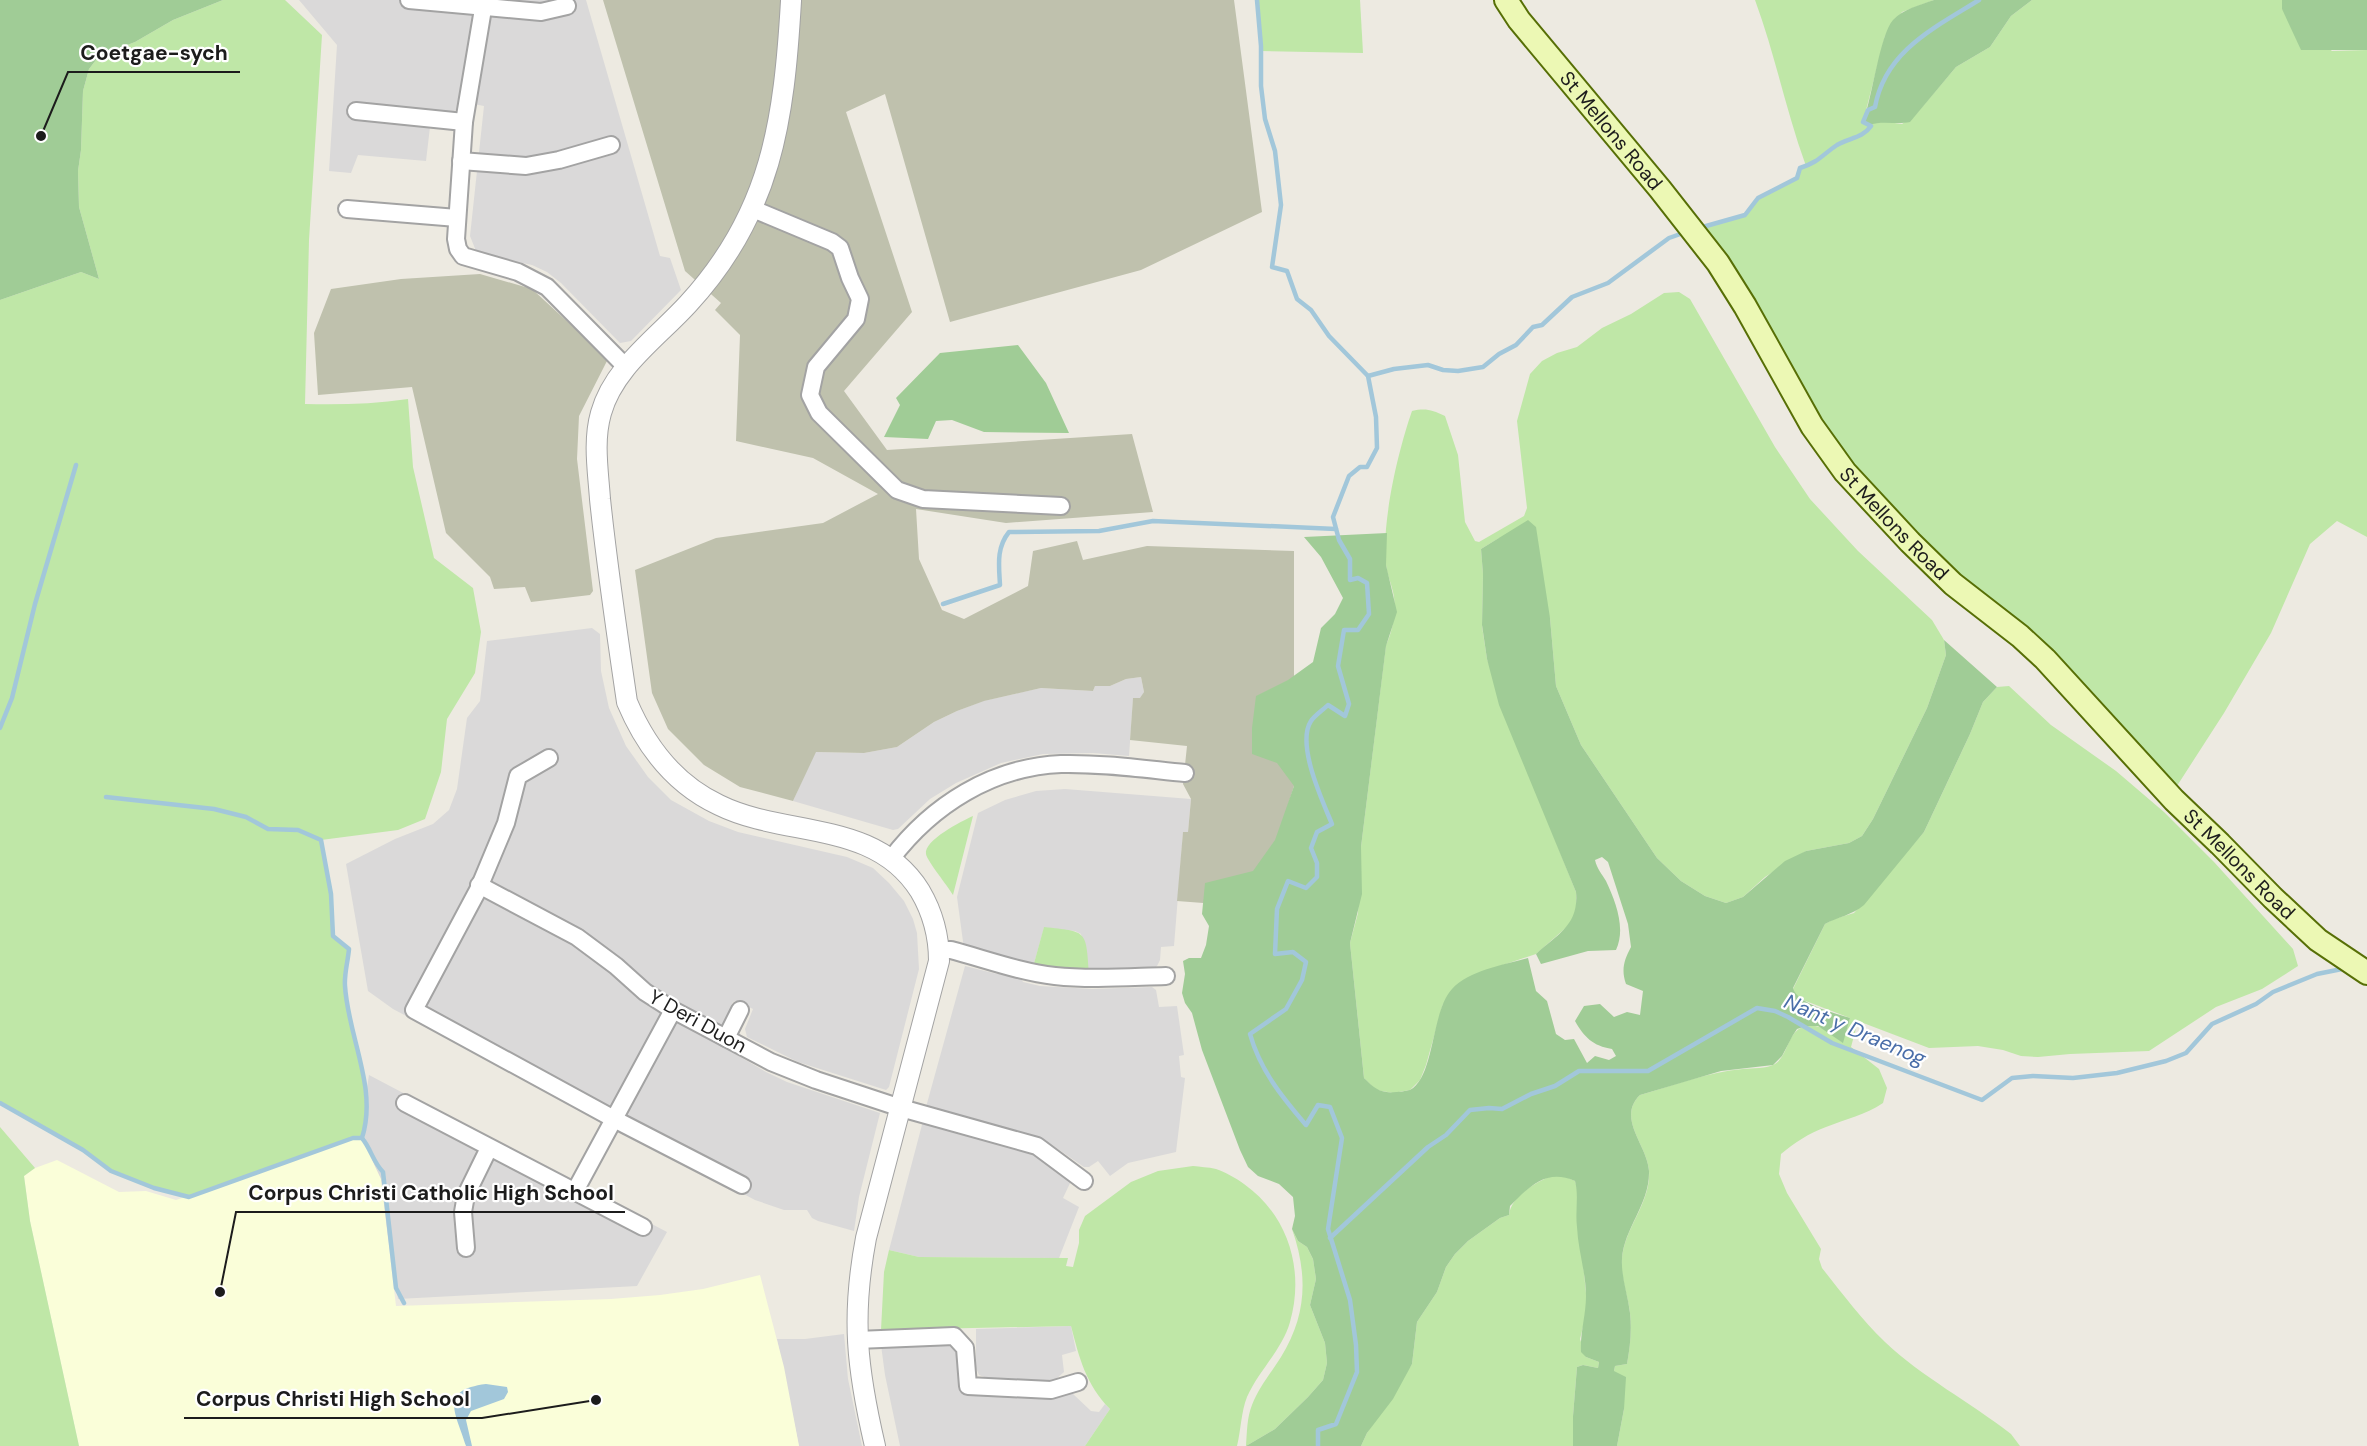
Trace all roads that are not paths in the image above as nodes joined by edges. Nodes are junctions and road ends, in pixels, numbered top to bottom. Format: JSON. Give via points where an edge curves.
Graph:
{"nodes":[{"id":1,"x":409,"y":0,"type":"edge"},
{"id":2,"x":1506,"y":0,"type":"edge"},
{"id":3,"x":789,"y":1,"type":"edge"},
{"id":4,"x":458,"y":3,"type":"edge"},
{"id":5,"x":567,"y":6,"type":"dead end"},
{"id":6,"x":483,"y":9,"type":"junction"},
{"id":7,"x":356,"y":111,"type":"dead end"},
{"id":8,"x":465,"y":122,"type":"junction"},
{"id":9,"x":611,"y":145,"type":"dead end"},
{"id":10,"x":462,"y":161,"type":"junction"},
{"id":11,"x":347,"y":209,"type":"dead end"},
{"id":12,"x":753,"y":209,"type":"junction"},
{"id":13,"x":457,"y":218,"type":"junction"},
{"id":14,"x":626,"y":367,"type":"junction"},
{"id":15,"x":1061,"y":506,"type":"dead end"},
{"id":16,"x":549,"y":758,"type":"dead end"},
{"id":17,"x":1185,"y":773,"type":"dead end"},
{"id":18,"x":891,"y":859,"type":"junction"},
{"id":19,"x":479,"y":885,"type":"junction"},
{"id":20,"x":939,"y":950,"type":"junction"},
{"id":21,"x":2367,"y":973,"type":"edge"},
{"id":22,"x":1166,"y":976,"type":"dead end"},
{"id":23,"x":673,"y":1010,"type":"junction"},
{"id":24,"x":740,"y":1010,"type":"dead end"},
{"id":25,"x":726,"y":1038,"type":"junction"},
{"id":26,"x":405,"y":1103,"type":"dead end"},
{"id":27,"x":901,"y":1108,"type":"junction"},
{"id":28,"x":614,"y":1119,"type":"junction"},
{"id":29,"x":489,"y":1148,"type":"junction"},
{"id":30,"x":1084,"y":1181,"type":"dead end"},
{"id":31,"x":742,"y":1185,"type":"dead end"},
{"id":32,"x":575,"y":1191,"type":"junction"},
{"id":33,"x":643,"y":1227,"type":"dead end"},
{"id":34,"x":466,"y":1248,"type":"dead end"},
{"id":35,"x":857,"y":1340,"type":"junction"},
{"id":36,"x":1078,"y":1382,"type":"dead end"},
{"id":37,"x":875,"y":1446,"type":"edge"}],
"edges":[{"from":1,"to":4,"type":"street"},
{"from":2,"to":21,"type":"main road","name":"St Mellons Road","via":[[1718,263],[1812,426],[1845,472],[1953,584],[2044,659],[2166,792],[2272,898],[2318,940]]},
{"from":3,"to":12,"type":"street","via":[[786,80],[765,180]]},
{"from":4,"to":6,"type":"street"},
{"from":5,"to":6,"type":"street","via":[[541,12]]},
{"from":6,"to":8,"type":"street"},
{"from":7,"to":8,"type":"street"},
{"from":8,"to":10,"type":"street"},
{"from":9,"to":10,"type":"street","via":[[526,166]]},
{"from":10,"to":13,"type":"street"},
{"from":11,"to":13,"type":"street"},
{"from":12,"to":14,"type":"street","via":[[721,265]]},
{"from":12,"to":15,"type":"street","via":[[840,248],[860,299],[856,319],[816,367],[810,395],[819,413],[897,490],[923,499]]},
{"from":13,"to":14,"type":"street","via":[[456,239],[463,256],[518,272],[547,287]]},
{"from":14,"to":18,"type":"street","via":[[606,399],[596,444],[603,528],[626,692],[638,729],[674,776],[720,806],[863,843]]},
{"from":16,"to":19,"type":"street","via":[[518,776],[506,823]]},
{"from":17,"to":18,"type":"street","via":[[1060,764],[1001,775],[942,807]]},
{"from":18,"to":20,"type":"street","via":[[926,902]]},
{"from":19,"to":23,"type":"street","name":"Y Deri Duon","via":[[578,937]]},
{"from":19,"to":28,"type":"street","via":[[414,1010]]},
{"from":20,"to":22,"type":"street","via":[[1054,976]]},
{"from":20,"to":27,"type":"street","via":[[935,980]]},
{"from":23,"to":25,"type":"street","name":"Y Deri Duon"},
{"from":23,"to":28,"type":"street"},
{"from":24,"to":25,"type":"street"},
{"from":25,"to":27,"type":"street","name":"Y Deri Duon","via":[[792,1071]]},
{"from":26,"to":29,"type":"street"},
{"from":27,"to":30,"type":"street","name":"Y Deri Duon","via":[[1037,1146]]},
{"from":27,"to":35,"type":"street","via":[[864,1246]]},
{"from":28,"to":31,"type":"street"},
{"from":28,"to":32,"type":"street"},
{"from":29,"to":32,"type":"street"},
{"from":29,"to":34,"type":"street","via":[[466,1195]]},
{"from":32,"to":33,"type":"street"},
{"from":35,"to":36,"type":"street","via":[[954,1336],[965,1348],[968,1386],[1051,1390]]},
{"from":35,"to":37,"type":"street","via":[[860,1376]]}]}
